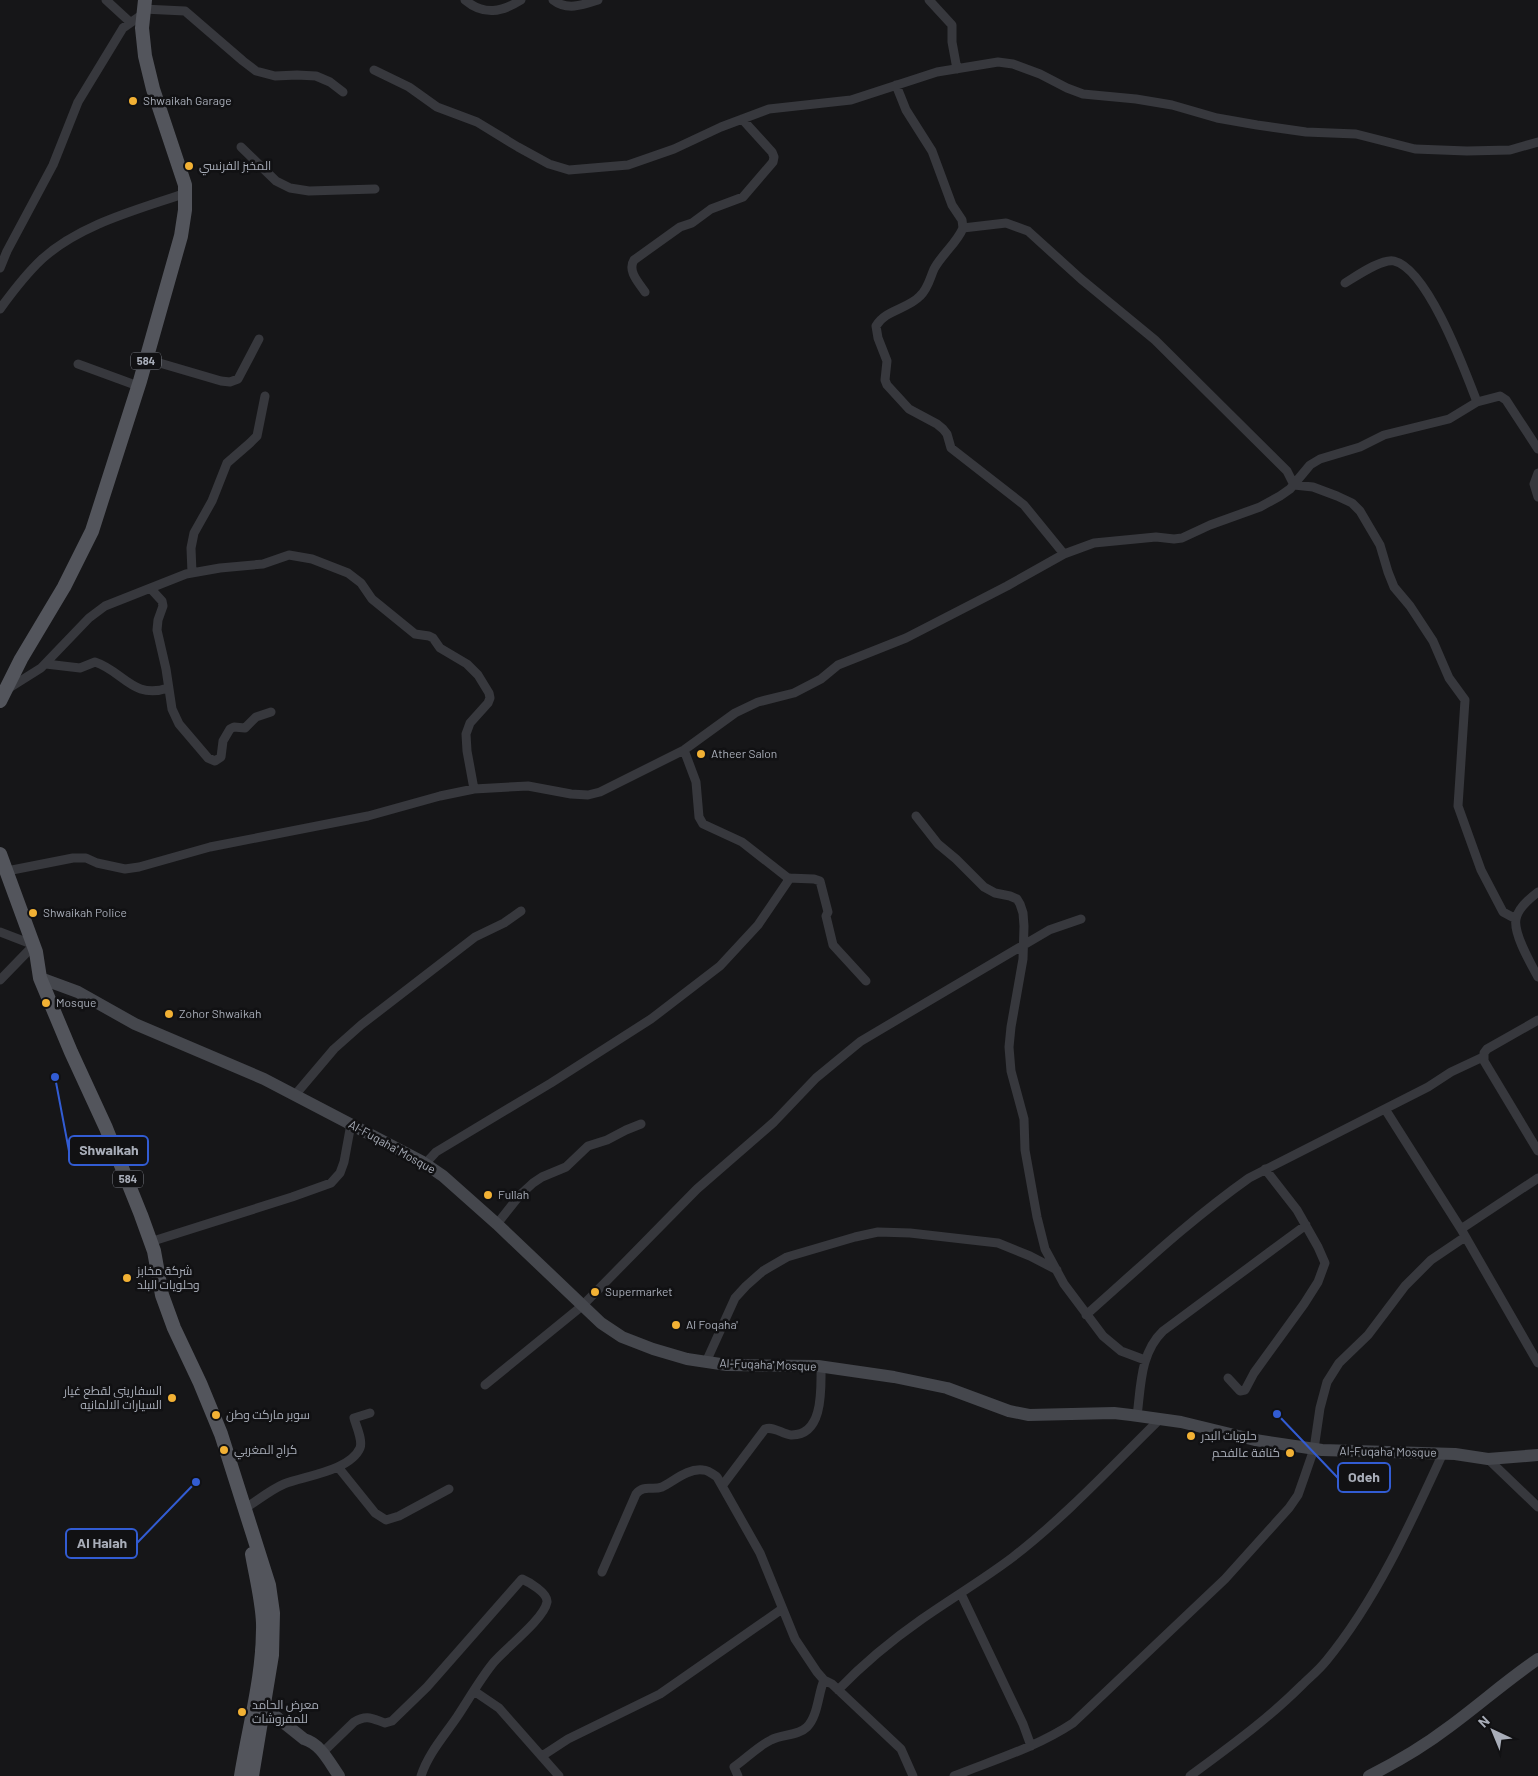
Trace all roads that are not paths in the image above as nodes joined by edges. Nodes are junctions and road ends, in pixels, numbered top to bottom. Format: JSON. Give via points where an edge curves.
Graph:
{"nodes":[{"id":1,"x":106,"y":0,"type":"edge"},
{"id":2,"x":465,"y":0,"type":"edge"},
{"id":3,"x":521,"y":0,"type":"edge"},
{"id":4,"x":553,"y":0,"type":"edge"},
{"id":5,"x":598,"y":0,"type":"edge"},
{"id":6,"x":929,"y":0,"type":"edge"},
{"id":7,"x":144,"y":8,"type":"edge"},
{"id":8,"x":130,"y":22,"type":"junction"},
{"id":9,"x":957,"y":69,"type":"junction"},
{"id":10,"x":374,"y":70,"type":"dead end"},
{"id":11,"x":896,"y":85,"type":"junction"},
{"id":12,"x":343,"y":92,"type":"dead end"},
{"id":13,"x":742,"y":119,"type":"junction"},
{"id":14,"x":1538,"y":142,"type":"edge"},
{"id":15,"x":241,"y":147,"type":"dead end"},
{"id":16,"x":375,"y":189,"type":"dead end"},
{"id":17,"x":186,"y":193,"type":"junction"},
{"id":18,"x":964,"y":228,"type":"junction"},
{"id":19,"x":0,"y":268,"type":"edge"},
{"id":20,"x":1345,"y":284,"type":"dead end"},
{"id":21,"x":645,"y":292,"type":"dead end"},
{"id":22,"x":0,"y":305,"type":"edge"},
{"id":23,"x":259,"y":339,"type":"dead end"},
{"id":24,"x":146,"y":360,"type":"junction"},
{"id":25,"x":78,"y":364,"type":"dead end"},
{"id":26,"x":138,"y":386,"type":"junction"},
{"id":27,"x":265,"y":396,"type":"dead end"},
{"id":28,"x":1477,"y":402,"type":"junction"},
{"id":29,"x":1538,"y":448,"type":"edge"},
{"id":30,"x":1538,"y":473,"type":"edge"},
{"id":31,"x":1294,"y":485,"type":"junction"},
{"id":32,"x":1538,"y":497,"type":"edge"},
{"id":33,"x":1064,"y":554,"type":"junction"},
{"id":34,"x":192,"y":573,"type":"junction"},
{"id":35,"x":151,"y":589,"type":"junction"},
{"id":36,"x":46,"y":664,"type":"junction"},
{"id":37,"x":168,"y":688,"type":"junction"},
{"id":38,"x":3,"y":696,"type":"edge"},
{"id":39,"x":271,"y":712,"type":"dead end"},
{"id":40,"x":684,"y":750,"type":"junction"},
{"id":41,"x":474,"y":789,"type":"junction"},
{"id":42,"x":916,"y":816,"type":"dead end"},
{"id":43,"x":0,"y":854,"type":"edge"},
{"id":44,"x":7,"y":871,"type":"junction"},
{"id":45,"x":790,"y":878,"type":"junction"},
{"id":46,"x":1538,"y":892,"type":"edge"},
{"id":47,"x":522,"y":911,"type":"dead end"},
{"id":48,"x":1516,"y":918,"type":"junction"},
{"id":49,"x":1081,"y":919,"type":"dead end"},
{"id":50,"x":0,"y":932,"type":"edge"},
{"id":51,"x":34,"y":945,"type":"junction"},
{"id":52,"x":1023,"y":946,"type":"junction"},
{"id":53,"x":1538,"y":977,"type":"edge"},
{"id":54,"x":40,"y":978,"type":"junction"},
{"id":55,"x":0,"y":980,"type":"edge"},
{"id":56,"x":866,"y":981,"type":"dead end"},
{"id":57,"x":1538,"y":1020,"type":"edge"},
{"id":58,"x":1483,"y":1057,"type":"junction"},
{"id":59,"x":295,"y":1095,"type":"junction"},
{"id":60,"x":1386,"y":1109,"type":"junction"},
{"id":61,"x":351,"y":1124,"type":"junction"},
{"id":62,"x":641,"y":1124,"type":"dead end"},
{"id":63,"x":1538,"y":1152,"type":"edge"},
{"id":64,"x":425,"y":1164,"type":"junction"},
{"id":65,"x":1265,"y":1169,"type":"junction"},
{"id":66,"x":1538,"y":1178,"type":"edge"},
{"id":67,"x":497,"y":1224,"type":"junction"},
{"id":68,"x":1306,"y":1226,"type":"junction"},
{"id":69,"x":1463,"y":1233,"type":"junction"},
{"id":70,"x":150,"y":1242,"type":"junction"},
{"id":71,"x":1057,"y":1270,"type":"junction"},
{"id":72,"x":582,"y":1306,"type":"junction"},
{"id":73,"x":1086,"y":1315,"type":"junction"},
{"id":74,"x":1145,"y":1360,"type":"junction"},
{"id":75,"x":706,"y":1362,"type":"junction"},
{"id":76,"x":1538,"y":1363,"type":"edge"},
{"id":77,"x":821,"y":1367,"type":"junction"},
{"id":78,"x":1228,"y":1378,"type":"dead end"},
{"id":79,"x":485,"y":1385,"type":"dead end"},
{"id":80,"x":370,"y":1413,"type":"dead end"},
{"id":81,"x":1137,"y":1416,"type":"junction"},
{"id":82,"x":1160,"y":1419,"type":"junction"},
{"id":83,"x":1314,"y":1449,"type":"junction"},
{"id":84,"x":1443,"y":1453,"type":"junction"},
{"id":85,"x":1538,"y":1455,"type":"edge"},
{"id":86,"x":1488,"y":1459,"type":"junction"},
{"id":87,"x":338,"y":1467,"type":"junction"},
{"id":88,"x":722,"y":1486,"type":"junction"},
{"id":89,"x":449,"y":1489,"type":"dead end"},
{"id":90,"x":1538,"y":1507,"type":"edge"},
{"id":91,"x":244,"y":1509,"type":"junction"},
{"id":92,"x":602,"y":1572,"type":"dead end"},
{"id":93,"x":961,"y":1594,"type":"junction"},
{"id":94,"x":782,"y":1609,"type":"junction"},
{"id":95,"x":1538,"y":1659,"type":"edge"},
{"id":96,"x":824,"y":1680,"type":"junction"},
{"id":97,"x":838,"y":1690,"type":"junction"},
{"id":98,"x":474,"y":1691,"type":"junction"},
{"id":99,"x":264,"y":1707,"type":"junction"},
{"id":100,"x":1031,"y":1746,"type":"junction"},
{"id":101,"x":322,"y":1752,"type":"junction"},
{"id":102,"x":542,"y":1756,"type":"junction"},
{"id":103,"x":241,"y":1776,"type":"edge"},
{"id":104,"x":252,"y":1776,"type":"edge"},
{"id":105,"x":339,"y":1776,"type":"edge"},
{"id":106,"x":421,"y":1776,"type":"edge"},
{"id":107,"x":560,"y":1776,"type":"edge"},
{"id":108,"x":738,"y":1776,"type":"edge"},
{"id":109,"x":913,"y":1776,"type":"edge"},
{"id":110,"x":954,"y":1776,"type":"edge"},
{"id":111,"x":1190,"y":1776,"type":"edge"},
{"id":112,"x":1370,"y":1776,"type":"edge"}],
"edges":[{"from":1,"to":8,"type":"street"},
{"from":2,"to":3,"type":"street","via":[[491,12],[503,10]]},
{"from":4,"to":5,"type":"street","via":[[571,7]]},
{"from":6,"to":9,"type":"street","via":[[953,27]]},
{"from":7,"to":8,"type":"street"},
{"from":7,"to":12,"type":"street","via":[[185,11],[256,70],[275,76],[316,76]]},
{"from":7,"to":17,"type":"main road","number":"584","via":[[143,42],[148,70]]},
{"from":8,"to":19,"type":"street","via":[[123,28],[78,102],[53,165]]},
{"from":9,"to":11,"type":"street"},
{"from":9,"to":14,"type":"street","via":[[1006,62],[1083,94],[1163,103],[1257,125],[1306,132],[1356,134],[1415,149],[1510,150]]},
{"from":10,"to":13,"type":"street","via":[[409,87],[437,107],[477,122],[549,164],[569,170],[628,166]]},
{"from":11,"to":13,"type":"street","via":[[851,100],[769,109]]},
{"from":11,"to":18,"type":"street","via":[[906,110],[932,150]]},
{"from":13,"to":21,"type":"street","via":[[772,152],[773,162],[743,197],[711,210],[634,260],[632,270]]},
{"from":15,"to":16,"type":"street","via":[[276,181],[290,188],[309,191]]},
{"from":17,"to":22,"type":"street","via":[[76,235],[43,258]]},
{"from":17,"to":24,"type":"main road","number":"584","via":[[180,242]]},
{"from":18,"to":31,"type":"street","via":[[1006,223],[1028,231],[1155,340],[1287,471]]},
{"from":18,"to":33,"type":"street","via":[[939,260],[919,298],[882,319],[876,326],[887,361],[885,380],[909,409],[943,429],[951,448],[1024,505]]},
{"from":20,"to":28,"type":"street","via":[[1362,272],[1388,261],[1409,271],[1430,298],[1444,324]]},
{"from":23,"to":24,"type":"street","via":[[239,377],[232,382]]},
{"from":24,"to":26,"type":"main road","number":"584"},
{"from":25,"to":26,"type":"street"},
{"from":26,"to":38,"type":"main road","number":"584","via":[[89,537]]},
{"from":27,"to":34,"type":"street","via":[[257,436],[227,463],[212,501],[194,533]]},
{"from":28,"to":29,"type":"street","via":[[1500,396],[1506,400]]},
{"from":28,"to":31,"type":"street","via":[[1449,419],[1384,435],[1360,447],[1320,459],[1310,465]]},
{"from":30,"to":32,"type":"street","via":[[1534,484]]},
{"from":31,"to":33,"type":"street","via":[[1260,507],[1182,538],[1094,543]]},
{"from":31,"to":48,"type":"street","via":[[1313,487],[1337,496],[1360,511],[1380,546],[1394,587],[1433,641],[1449,678],[1465,700],[1458,806],[1494,896],[1503,912]]},
{"from":33,"to":40,"type":"street","via":[[922,630],[838,665],[821,679],[794,693],[758,702],[735,713]]},
{"from":34,"to":35,"type":"street"},
{"from":34,"to":41,"type":"street","via":[[263,564],[289,555],[312,559],[348,573],[361,583],[372,599],[415,634],[433,638],[440,648],[468,664],[489,694],[488,703],[470,723],[466,734]]},
{"from":35,"to":36,"type":"street","via":[[95,612]]},
{"from":35,"to":37,"type":"street","via":[[163,604],[157,630]]},
{"from":36,"to":37,"type":"street","via":[[80,668],[95,662],[136,688],[149,691]]},
{"from":36,"to":38,"type":"street"},
{"from":37,"to":39,"type":"street","via":[[179,724],[212,761],[222,756],[226,732],[234,727],[244,729],[256,717]]},
{"from":40,"to":41,"type":"street","via":[[594,794],[572,794],[528,786]]},
{"from":40,"to":45,"type":"street","via":[[696,782],[701,822],[742,842]]},
{"from":41,"to":44,"type":"street","via":[[368,816],[210,847],[139,867],[126,869],[97,864],[86,858],[73,858]]},
{"from":42,"to":52,"type":"street","via":[[938,844],[984,887],[1017,899],[1023,913]]},
{"from":43,"to":44,"type":"main road","number":"584"},
{"from":44,"to":51,"type":"main road","number":"584"},
{"from":45,"to":56,"type":"street","via":[[820,881],[831,942]]},
{"from":45,"to":64,"type":"street","via":[[758,925],[720,966],[651,1019],[436,1152]]},
{"from":46,"to":48,"type":"street"},
{"from":47,"to":59,"type":"street","via":[[468,941],[361,1025],[334,1049]]},
{"from":48,"to":53,"type":"street","via":[[1525,955]]},
{"from":49,"to":52,"type":"street","via":[[1049,930]]},
{"from":50,"to":51,"type":"street"},
{"from":51,"to":54,"type":"main road","number":"584"},
{"from":51,"to":55,"type":"street"},
{"from":52,"to":71,"type":"street","via":[[1022,973],[1009,1047],[1011,1071],[1024,1119],[1025,1150],[1037,1217],[1045,1249]]},
{"from":52,"to":72,"type":"street","via":[[861,1041],[816,1078],[774,1122],[698,1189]]},
{"from":54,"to":59,"type":"street","name":"Al-Fuqaha' Mosque","via":[[78,992],[135,1024]]},
{"from":54,"to":70,"type":"main road","number":"584","via":[[125,1173]]},
{"from":57,"to":58,"type":"street","via":[[1487,1049]]},
{"from":58,"to":60,"type":"street"},
{"from":58,"to":63,"type":"street"},
{"from":59,"to":61,"type":"street","name":"Al-Fuqaha' Mosque"},
{"from":60,"to":65,"type":"street"},
{"from":60,"to":69,"type":"street"},
{"from":61,"to":64,"type":"street","name":"Al-Fuqaha' Mosque"},
{"from":61,"to":70,"type":"street","via":[[342,1168],[331,1182]]},
{"from":62,"to":67,"type":"street","via":[[588,1146],[566,1167],[533,1183]]},
{"from":64,"to":67,"type":"street","name":"Al-Fuqaha' Mosque"},
{"from":65,"to":68,"type":"street"},
{"from":65,"to":73,"type":"street","via":[[1216,1202]]},
{"from":66,"to":69,"type":"street"},
{"from":67,"to":72,"type":"street","name":"Al-Fuqaha' Mosque"},
{"from":68,"to":74,"type":"street","via":[[1162,1332]]},
{"from":68,"to":78,"type":"street","via":[[1324,1263],[1318,1282],[1245,1390],[1240,1391]]},
{"from":69,"to":76,"type":"street"},
{"from":69,"to":83,"type":"street","via":[[1404,1286],[1368,1335],[1339,1364],[1327,1382]]},
{"from":70,"to":91,"type":"main road","number":"584","via":[[162,1295],[221,1434]]},
{"from":71,"to":73,"type":"street"},
{"from":71,"to":75,"type":"street","via":[[998,1244],[910,1233],[878,1232],[856,1236],[787,1257],[746,1286],[735,1298]]},
{"from":72,"to":75,"type":"street","name":"Al-Fuqaha' Mosque","via":[[622,1337],[653,1350]]},
{"from":72,"to":79,"type":"street"},
{"from":73,"to":74,"type":"street","via":[[1120,1351]]},
{"from":74,"to":81,"type":"street"},
{"from":75,"to":77,"type":"street","name":"Al-Fuqaha' Mosque"},
{"from":77,"to":81,"type":"street","name":"Al-Fuqaha' Mosque","via":[[947,1388],[1029,1415],[1114,1413]]},
{"from":77,"to":88,"type":"street","via":[[820,1400],[813,1422],[808,1428],[790,1435],[765,1429]]},
{"from":80,"to":87,"type":"street","via":[[354,1418],[360,1439],[359,1450]]},
{"from":81,"to":82,"type":"street","name":"Al-Fuqaha' Mosque"},
{"from":82,"to":83,"type":"street","name":"Al-Fuqaha' Mosque"},
{"from":82,"to":93,"type":"street","via":[[1053,1524]]},
{"from":83,"to":84,"type":"street","name":"Al-Fuqaha' Mosque"},
{"from":83,"to":100,"type":"street","via":[[1298,1495],[1225,1579],[1080,1718]]},
{"from":84,"to":86,"type":"street","name":"Al-Fuqaha' Mosque"},
{"from":84,"to":111,"type":"street","via":[[1380,1579],[1351,1628],[1325,1663],[1277,1710]]},
{"from":85,"to":86,"type":"street","name":"Al-Fuqaha' Mosque"},
{"from":86,"to":90,"type":"street"},
{"from":87,"to":89,"type":"street","via":[[375,1513],[386,1520]]},
{"from":87,"to":91,"type":"street","via":[[282,1485]]},
{"from":88,"to":92,"type":"street","via":[[717,1477],[703,1470],[656,1488],[640,1490]]},
{"from":88,"to":94,"type":"street","via":[[760,1552]]},
{"from":91,"to":99,"type":"main road","via":[[269,1585],[274,1613]]},
{"from":91,"to":103,"type":"main road","via":[[263,1632]]},
{"from":93,"to":97,"type":"street","via":[[880,1651]]},
{"from":93,"to":100,"type":"street","via":[[1024,1724]]},
{"from":94,"to":96,"type":"street","via":[[795,1640]]},
{"from":94,"to":102,"type":"street","via":[[660,1694],[568,1739]]},
{"from":95,"to":112,"type":"street","via":[[1449,1727]]},
{"from":96,"to":97,"type":"street"},
{"from":96,"to":108,"type":"street","via":[[814,1717],[807,1727],[771,1740],[734,1767]]},
{"from":97,"to":109,"type":"street","via":[[901,1749]]},
{"from":98,"to":101,"type":"street","via":[[498,1658],[531,1626],[546,1603],[541,1592],[522,1579],[392,1721],[385,1723],[372,1717],[360,1718]]},
{"from":98,"to":102,"type":"street","via":[[499,1708]]},
{"from":98,"to":106,"type":"street","via":[[429,1758]]},
{"from":99,"to":101,"type":"street"},
{"from":99,"to":104,"type":"main road"},
{"from":100,"to":110,"type":"street"},
{"from":101,"to":105,"type":"street"},
{"from":102,"to":107,"type":"street"}]}
